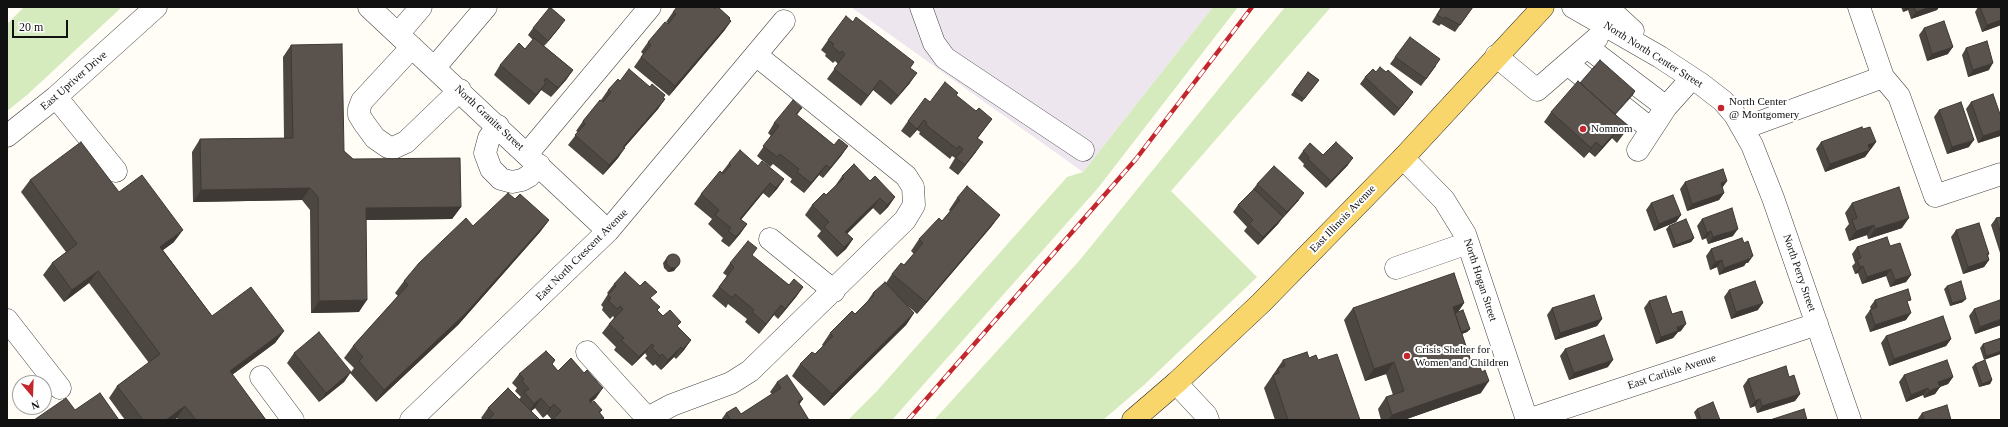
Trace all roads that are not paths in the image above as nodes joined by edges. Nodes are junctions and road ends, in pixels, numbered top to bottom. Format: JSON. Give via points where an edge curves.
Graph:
{"nodes":[{"id":1,"x":156,"y":7,"type":"edge"},
{"id":2,"x":369,"y":7,"type":"edge"},
{"id":3,"x":421,"y":7,"type":"edge"},
{"id":4,"x":486,"y":7,"type":"edge"},
{"id":5,"x":650,"y":7,"type":"edge"},
{"id":6,"x":921,"y":7,"type":"edge"},
{"id":7,"x":1543,"y":7,"type":"edge"},
{"id":8,"x":1573,"y":7,"type":"edge"},
{"id":9,"x":1859,"y":7,"type":"edge"},
{"id":10,"x":1608,"y":17,"type":"edge"},
{"id":11,"x":784,"y":21,"type":"dead end"},
{"id":12,"x":405,"y":40,"type":"junction"},
{"id":13,"x":1587,"y":48,"type":"junction"},
{"id":14,"x":756,"y":55,"type":"junction"},
{"id":15,"x":1496,"y":56,"type":"junction"},
{"id":16,"x":1568,"y":64,"type":"junction"},
{"id":17,"x":435,"y":67,"type":"junction"},
{"id":18,"x":1883,"y":77,"type":"junction"},
{"id":19,"x":1585,"y":78,"type":"edge"},
{"id":20,"x":1692,"y":78,"type":"junction"},
{"id":21,"x":460,"y":90,"type":"junction"},
{"id":22,"x":56,"y":97,"type":"junction"},
{"id":23,"x":1622,"y":106,"type":"edge"},
{"id":24,"x":1666,"y":107,"type":"junction"},
{"id":25,"x":498,"y":126,"type":"junction"},
{"id":26,"x":1744,"y":128,"type":"junction"},
{"id":27,"x":1651,"y":130,"type":"junction"},
{"id":28,"x":7,"y":136,"type":"edge"},
{"id":29,"x":1083,"y":150,"type":"dead end"},
{"id":30,"x":1638,"y":150,"type":"dead end"},
{"id":31,"x":1403,"y":158,"type":"junction"},
{"id":32,"x":533,"y":160,"type":"junction"},
{"id":33,"x":116,"y":171,"type":"dead end"},
{"id":34,"x":2001,"y":174,"type":"edge"},
{"id":35,"x":608,"y":231,"type":"junction"},
{"id":36,"x":770,"y":238,"type":"dead end"},
{"id":37,"x":1468,"y":243,"type":"junction"},
{"id":38,"x":1396,"y":268,"type":"dead end"},
{"id":39,"x":834,"y":291,"type":"junction"},
{"id":40,"x":7,"y":320,"type":"edge"},
{"id":41,"x":1817,"y":324,"type":"junction"},
{"id":42,"x":587,"y":352,"type":"dead end"},
{"id":43,"x":261,"y":377,"type":"dead end"},
{"id":44,"x":1176,"y":383,"type":"junction"},
{"id":45,"x":60,"y":388,"type":"dead end"},
{"id":46,"x":646,"y":419,"type":"edge"},
{"id":47,"x":293,"y":420,"type":"edge"},
{"id":48,"x":411,"y":420,"type":"edge"},
{"id":49,"x":1133,"y":420,"type":"edge"},
{"id":50,"x":1208,"y":420,"type":"edge"},
{"id":51,"x":1527,"y":420,"type":"edge"},
{"id":52,"x":1850,"y":420,"type":"edge"}],
"edges":[{"from":1,"to":22,"type":"street","name":"East Upriver Drive"},
{"from":2,"to":12,"type":"street","name":"North Granite Street"},
{"from":3,"to":12,"type":"street"},
{"from":4,"to":17,"type":"street"},
{"from":5,"to":32,"type":"street"},
{"from":6,"to":29,"type":"street","via":[[934,43],[945,58]]},
{"from":7,"to":15,"type":"main road","name":"East Illinois Avenue"},
{"from":8,"to":10,"type":"street","name":"North North Center Street"},
{"from":9,"to":18,"type":"street"},
{"from":10,"to":13,"type":"street"},
{"from":10,"to":20,"type":"street","name":"North North Center Street"},
{"from":11,"to":14,"type":"street","name":"East North Crescent Avenue"},
{"from":12,"to":17,"type":"street","name":"North Granite Street"},
{"from":12,"to":21,"type":"street","via":[[359,109],[359,115],[375,138],[388,147],[393,148],[402,144],[418,132]]},
{"from":13,"to":16,"type":"street"},
{"from":13,"to":24,"type":"street"},
{"from":14,"to":35,"type":"street","name":"East North Crescent Avenue"},
{"from":14,"to":39,"type":"street","via":[[900,171],[910,180],[913,187],[914,205],[909,216]]},
{"from":15,"to":16,"type":"street","via":[[1537,90]]},
{"from":15,"to":31,"type":"main road","name":"East Illinois Avenue"},
{"from":16,"to":19,"type":"street"},
{"from":17,"to":21,"type":"street","name":"North Granite Street"},
{"from":18,"to":26,"type":"street"},
{"from":18,"to":34,"type":"street","via":[[1899,96],[1935,196]]},
{"from":20,"to":24,"type":"street"},
{"from":20,"to":26,"type":"street","name":"North North Center Street","via":[[1723,101]]},
{"from":21,"to":25,"type":"street","name":"North Granite Street"},
{"from":22,"to":28,"type":"street","name":"East Upriver Drive"},
{"from":22,"to":33,"type":"street"},
{"from":23,"to":27,"type":"street"},
{"from":24,"to":27,"type":"street"},
{"from":25,"to":32,"type":"street","name":"North Granite Street"},
{"from":25,"to":32,"type":"street","via":[[489,138],[485,153],[491,169],[501,179],[512,182],[529,176]]},
{"from":26,"to":41,"type":"street","name":"North Perry Street","via":[[1773,198]]},
{"from":27,"to":30,"type":"street"},
{"from":31,"to":37,"type":"street","name":"North Hogan Street","via":[[1444,200]]},
{"from":31,"to":44,"type":"main road","name":"East Illinois Avenue","via":[[1261,303]]},
{"from":32,"to":35,"type":"street","name":"North Granite Street"},
{"from":35,"to":48,"type":"street","name":"East North Crescent Avenue"},
{"from":36,"to":39,"type":"street"},
{"from":37,"to":38,"type":"street"},
{"from":37,"to":51,"type":"street","name":"North Hogan Street"},
{"from":39,"to":46,"type":"street","via":[[796,324],[760,363],[740,378],[672,405]]},
{"from":40,"to":45,"type":"street"},
{"from":41,"to":51,"type":"street","name":"East Carlisle Avenue"},
{"from":41,"to":52,"type":"street","name":"North Perry Street"},
{"from":42,"to":46,"type":"street"},
{"from":43,"to":47,"type":"street"},
{"from":44,"to":49,"type":"main road","name":"East Illinois Avenue"},
{"from":44,"to":50,"type":"street","via":[[1206,414]]}]}
